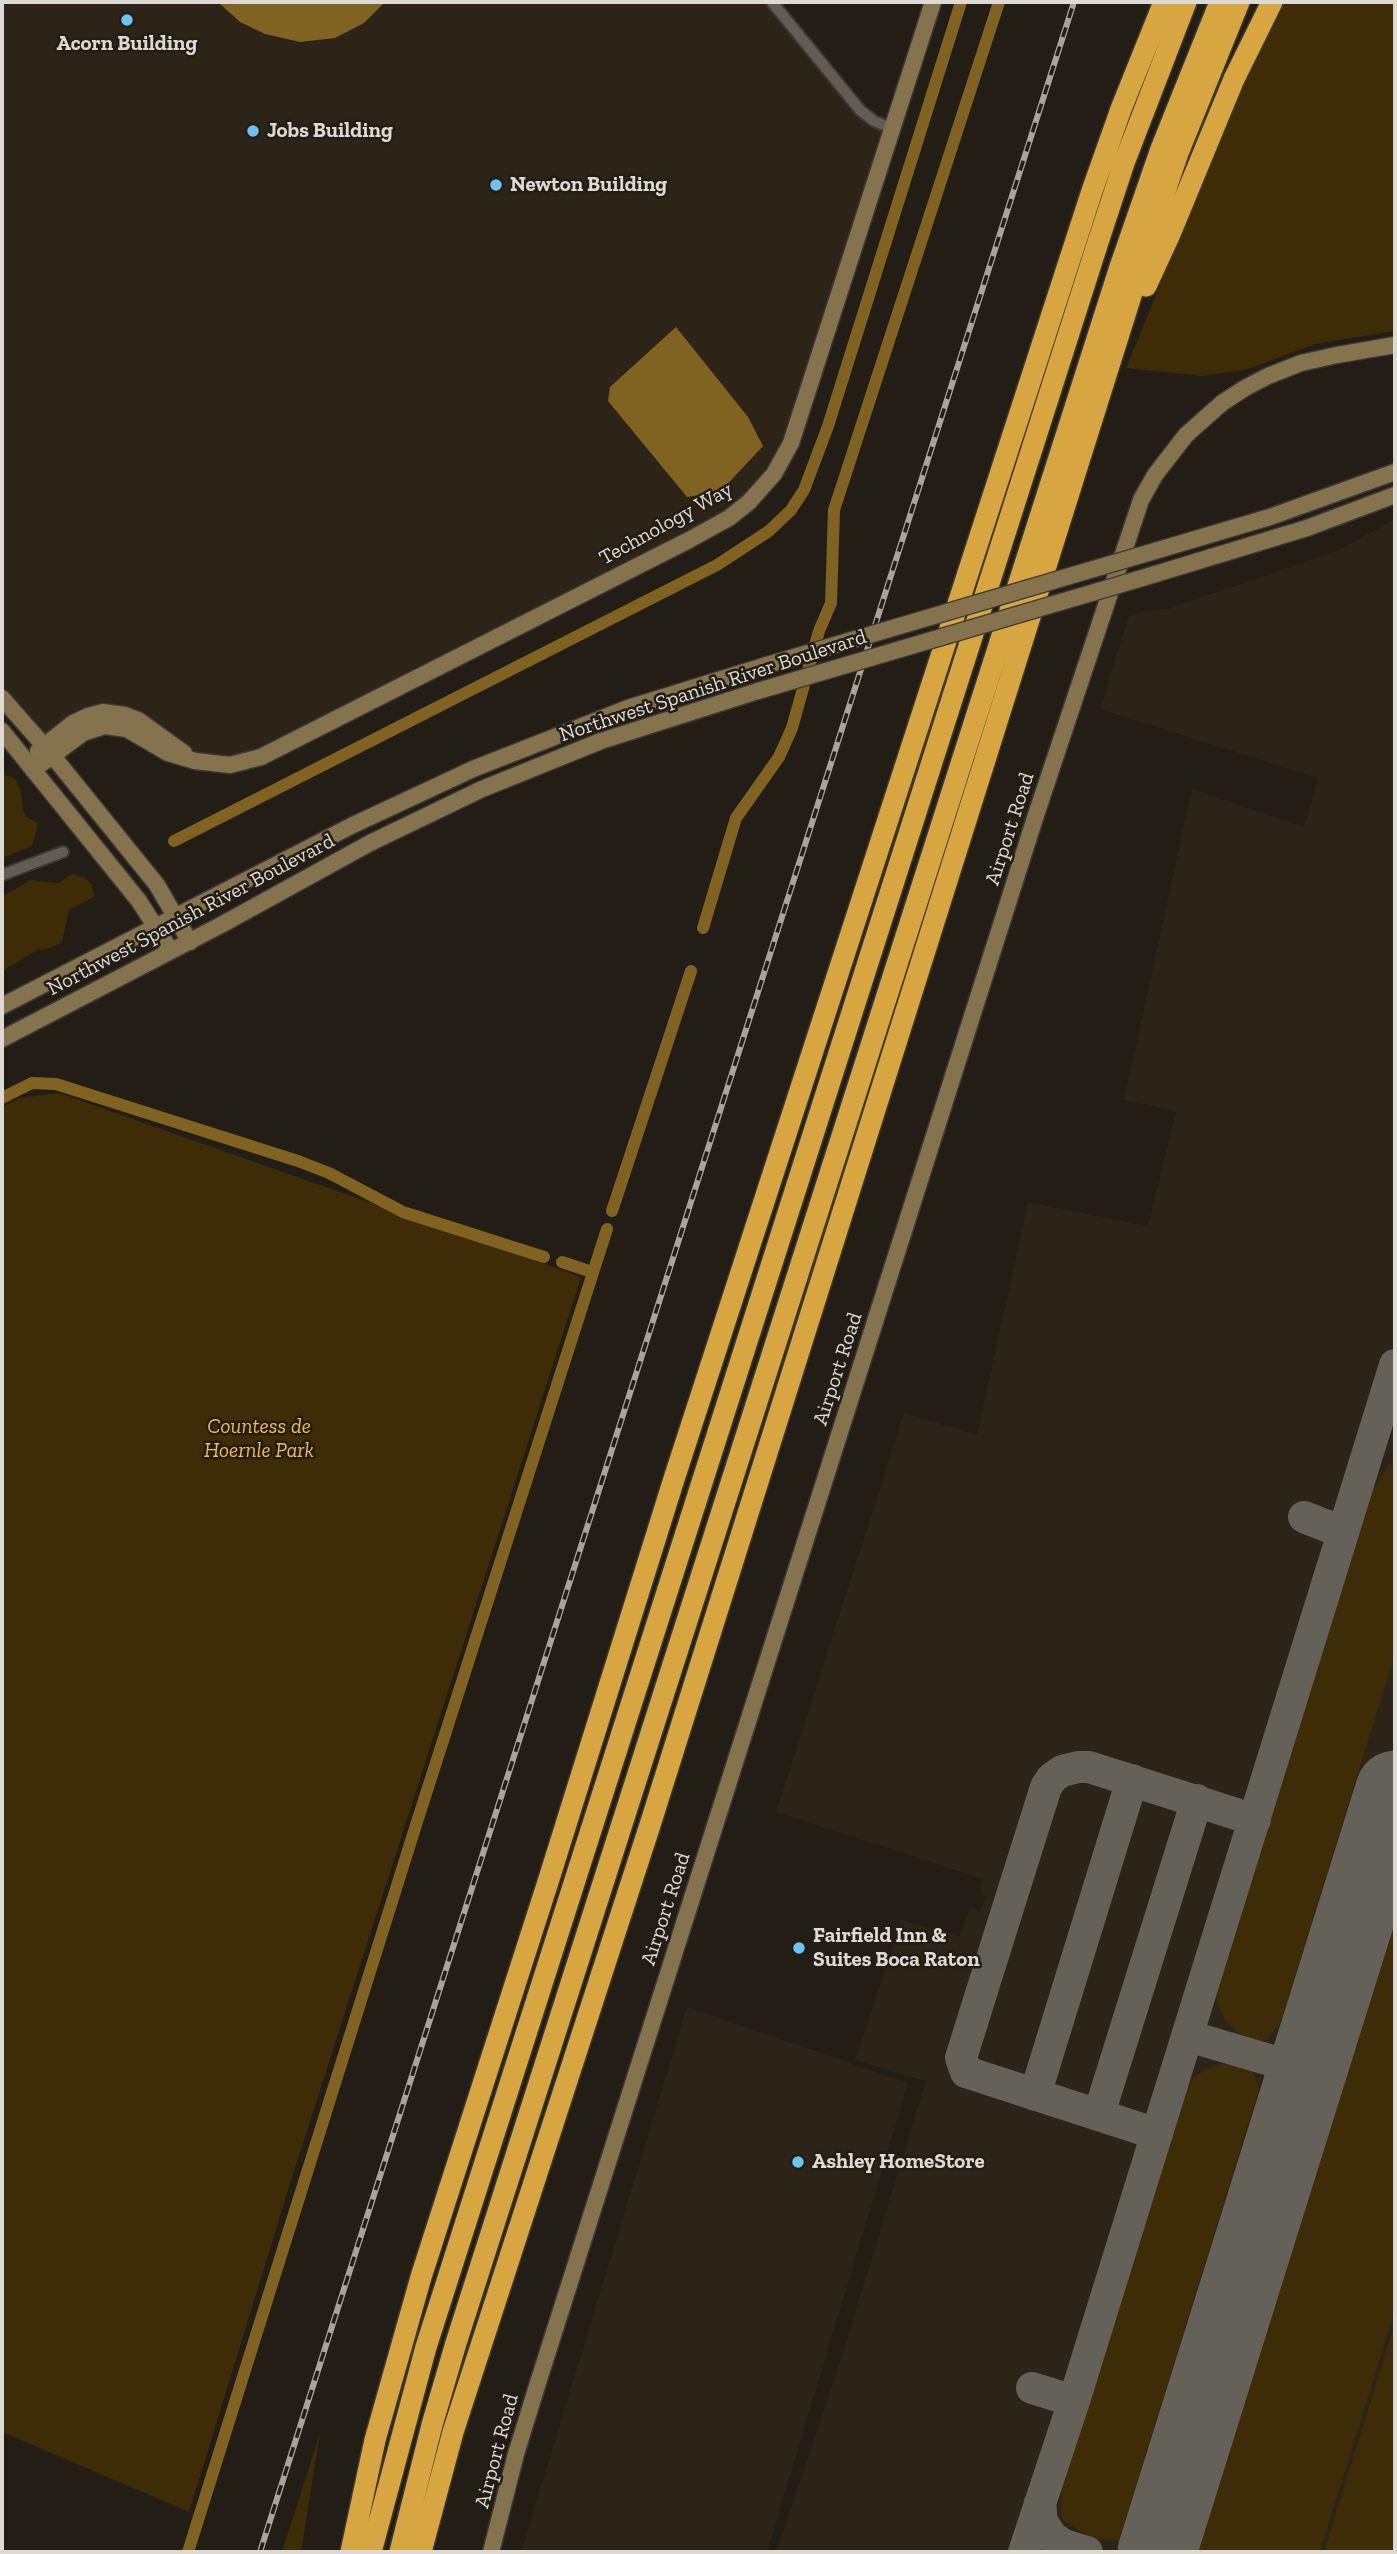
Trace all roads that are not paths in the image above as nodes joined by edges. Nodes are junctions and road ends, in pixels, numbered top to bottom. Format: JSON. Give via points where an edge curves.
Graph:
{"nodes":[{"id":1,"x":772,"y":2,"type":"edge"},
{"id":2,"x":933,"y":2,"type":"edge"},
{"id":3,"x":1164,"y":2,"type":"edge"},
{"id":4,"x":1186,"y":2,"type":"edge"},
{"id":5,"x":1220,"y":2,"type":"edge"},
{"id":6,"x":1239,"y":2,"type":"edge"},
{"id":7,"x":1272,"y":2,"type":"edge"},
{"id":8,"x":893,"y":129,"type":"junction"},
{"id":9,"x":1395,"y":345,"type":"edge"},
{"id":10,"x":1114,"y":351,"type":"junction"},
{"id":11,"x":1395,"y":472,"type":"edge"},
{"id":12,"x":1395,"y":495,"type":"edge"},
{"id":13,"x":2,"y":698,"type":"edge"},
{"id":14,"x":2,"y":731,"type":"edge"},
{"id":15,"x":48,"y":751,"type":"junction"},
{"id":16,"x":29,"y":765,"type":"junction"},
{"id":17,"x":63,"y":852,"type":"dead end"},
{"id":18,"x":2,"y":876,"type":"edge"},
{"id":19,"x":176,"y":916,"type":"junction"},
{"id":20,"x":156,"y":926,"type":"junction"},
{"id":21,"x":190,"y":942,"type":"junction"},
{"id":22,"x":171,"y":951,"type":"junction"},
{"id":23,"x":2,"y":1006,"type":"edge"},
{"id":24,"x":2,"y":1039,"type":"edge"},
{"id":25,"x":752,"y":1330,"type":"junction"},
{"id":26,"x":674,"y":1479,"type":"junction"},
{"id":27,"x":684,"y":1626,"type":"junction"},
{"id":28,"x":650,"y":1825,"type":"junction"},
{"id":29,"x":351,"y":2552,"type":"edge"},
{"id":30,"x":371,"y":2552,"type":"edge"},
{"id":31,"x":400,"y":2552,"type":"edge"},
{"id":32,"x":421,"y":2552,"type":"edge"},
{"id":33,"x":491,"y":2552,"type":"edge"}],
"edges":[{"from":1,"to":8,"type":"street","via":[[860,110]]},
{"from":2,"to":8,"type":"street","name":"Technology Way"},
{"from":3,"to":26,"type":"highway","via":[[1092,191]]},
{"from":4,"to":25,"type":"highway","via":[[1102,229]]},
{"from":5,"to":27,"type":"highway","via":[[1130,237]]},
{"from":6,"to":10,"type":"highway","via":[[1175,163]]},
{"from":7,"to":10,"type":"highway"},
{"from":8,"to":15,"type":"street","name":"Technology Way","via":[[791,443],[774,474],[729,518],[251,761],[230,765],[195,761],[138,720],[111,713],[80,719]]},
{"from":9,"to":33,"type":"street","name":"Airport Road","via":[[1301,363],[1245,388],[1186,435],[1141,500],[1035,818],[549,2346]]},
{"from":10,"to":28,"type":"highway"},
{"from":11,"to":19,"type":"street","name":"Northwest Spanish River Boulevard","bridge":true,"via":[[1270,517],[628,708],[473,768]]},
{"from":12,"to":21,"type":"street","name":"Northwest Spanish River Boulevard","bridge":true,"via":[[1307,528],[640,727],[493,784],[370,843]]},
{"from":13,"to":15,"type":"street"},
{"from":14,"to":16,"type":"street"},
{"from":15,"to":16,"type":"street","name":"Technology Way"},
{"from":15,"to":19,"type":"street","via":[[157,885]]},
{"from":16,"to":20,"type":"street"},
{"from":17,"to":18,"type":"street"},
{"from":19,"to":20,"type":"street","name":"Northwest Spanish River Boulevard"},
{"from":19,"to":21,"type":"street"},
{"from":20,"to":22,"type":"street"},
{"from":20,"to":23,"type":"street","name":"Northwest Spanish River Boulevard"},
{"from":21,"to":22,"type":"street","name":"Northwest Spanish River Boulevard"},
{"from":22,"to":24,"type":"street","name":"Northwest Spanish River Boulevard"},
{"from":25,"to":26,"type":"highway"},
{"from":25,"to":30,"type":"highway","via":[[426,2347]]},
{"from":26,"to":29,"type":"highway","via":[[421,2277],[375,2440]]},
{"from":27,"to":28,"type":"highway"},
{"from":27,"to":31,"type":"highway","via":[[456,2343]]},
{"from":28,"to":32,"type":"highway","via":[[453,2432]]}]}
